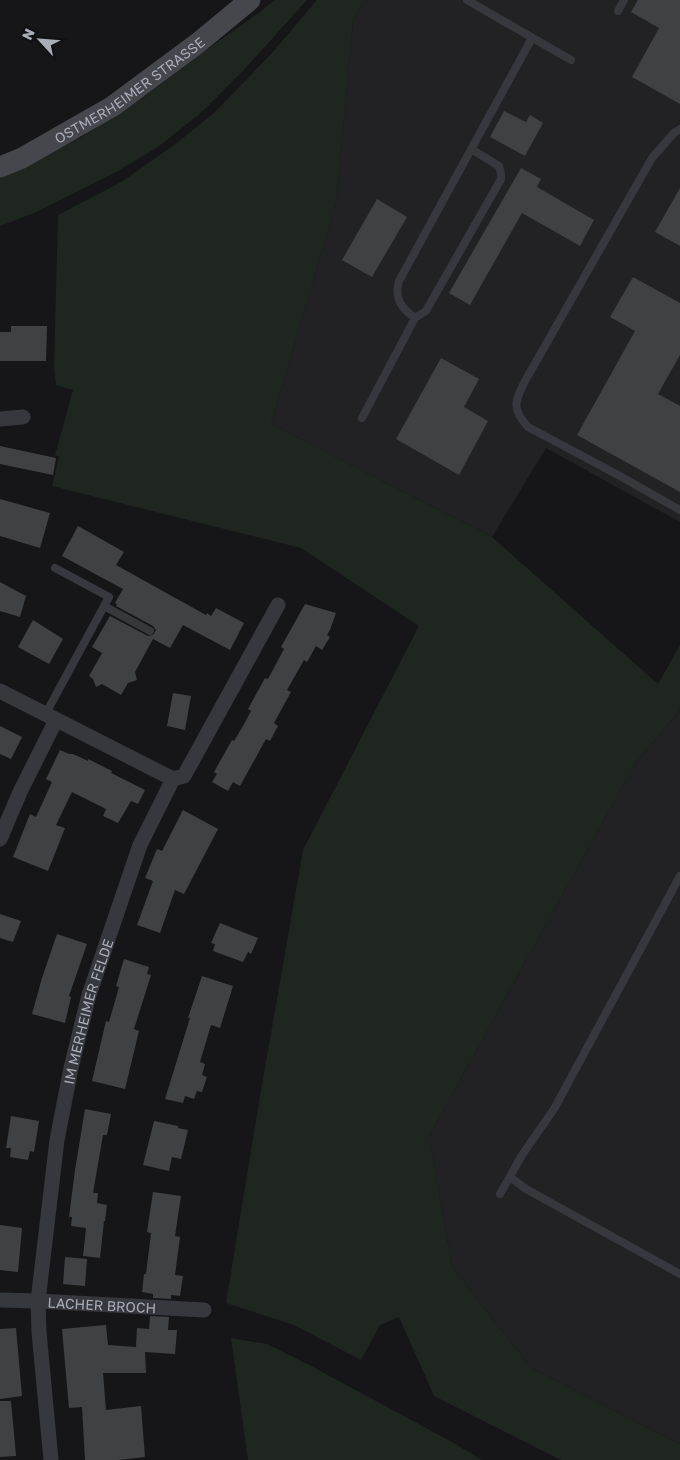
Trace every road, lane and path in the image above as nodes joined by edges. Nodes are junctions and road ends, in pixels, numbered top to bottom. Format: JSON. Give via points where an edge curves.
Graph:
{"nodes":[{"id":1,"x":250,"y":0,"type":"edge"},
{"id":2,"x":467,"y":0,"type":"edge"},
{"id":3,"x":624,"y":0,"type":"edge"},
{"id":4,"x":618,"y":11,"type":"dead end"},
{"id":5,"x":532,"y":38,"type":"junction"},
{"id":6,"x":570,"y":60,"type":"dead end"},
{"id":7,"x":680,"y":129,"type":"edge"},
{"id":8,"x":471,"y":149,"type":"junction"},
{"id":9,"x":0,"y":167,"type":"edge"},
{"id":10,"x":415,"y":318,"type":"junction"},
{"id":11,"x":22,"y":417,"type":"dead end"},
{"id":12,"x":362,"y":418,"type":"dead end"},
{"id":13,"x":0,"y":419,"type":"edge"},
{"id":14,"x":680,"y":510,"type":"edge"},
{"id":15,"x":55,"y":568,"type":"dead end"},
{"id":16,"x":278,"y":605,"type":"dead end"},
{"id":17,"x":104,"y":606,"type":"junction"},
{"id":18,"x":150,"y":632,"type":"dead end"},
{"id":19,"x":0,"y":691,"type":"edge"},
{"id":20,"x":51,"y":717,"type":"junction"},
{"id":21,"x":173,"y":780,"type":"junction"},
{"id":22,"x":0,"y":840,"type":"edge"},
{"id":23,"x":680,"y":876,"type":"edge"},
{"id":24,"x":510,"y":1177,"type":"junction"},
{"id":25,"x":500,"y":1194,"type":"dead end"},
{"id":26,"x":680,"y":1274,"type":"edge"},
{"id":27,"x":0,"y":1300,"type":"edge"},
{"id":28,"x":38,"y":1301,"type":"junction"},
{"id":29,"x":204,"y":1310,"type":"dead end"},
{"id":30,"x":51,"y":1460,"type":"edge"}],
"edges":[{"from":1,"to":9,"type":"street","name":"OSTMERHEIMER STRASSE","via":[[113,106],[22,158]]},
{"from":2,"to":5,"type":"lane"},
{"from":3,"to":4,"type":"lane"},
{"from":5,"to":6,"type":"lane"},
{"from":5,"to":8,"type":"lane"},
{"from":7,"to":14,"type":"lane","via":[[652,158],[524,381],[516,407],[519,417],[528,427]]},
{"from":8,"to":10,"type":"lane","via":[[399,281],[396,292],[404,310]]},
{"from":8,"to":10,"type":"lane","via":[[499,166],[501,179],[426,311]]},
{"from":10,"to":12,"type":"lane"},
{"from":11,"to":13,"type":"street"},
{"from":15,"to":17,"type":"lane","via":[[109,597]]},
{"from":16,"to":21,"type":"street","name":"IM MERHEIMER FELDE","via":[[184,776]]},
{"from":17,"to":18,"type":"lane"},
{"from":17,"to":20,"type":"lane"},
{"from":19,"to":20,"type":"street"},
{"from":20,"to":21,"type":"street"},
{"from":20,"to":22,"type":"street"},
{"from":21,"to":28,"type":"street","name":"IM MERHEIMER FELDE","via":[[140,845],[84,1010],[57,1140]]},
{"from":23,"to":24,"type":"lane","via":[[554,1109]]},
{"from":24,"to":25,"type":"lane"},
{"from":24,"to":26,"type":"lane"},
{"from":27,"to":28,"type":"street","name":"LACHER BROCH"},
{"from":28,"to":29,"type":"street","name":"LACHER BROCH"},
{"from":28,"to":30,"type":"street","name":"IM MERHEIMER FELDE"}]}
